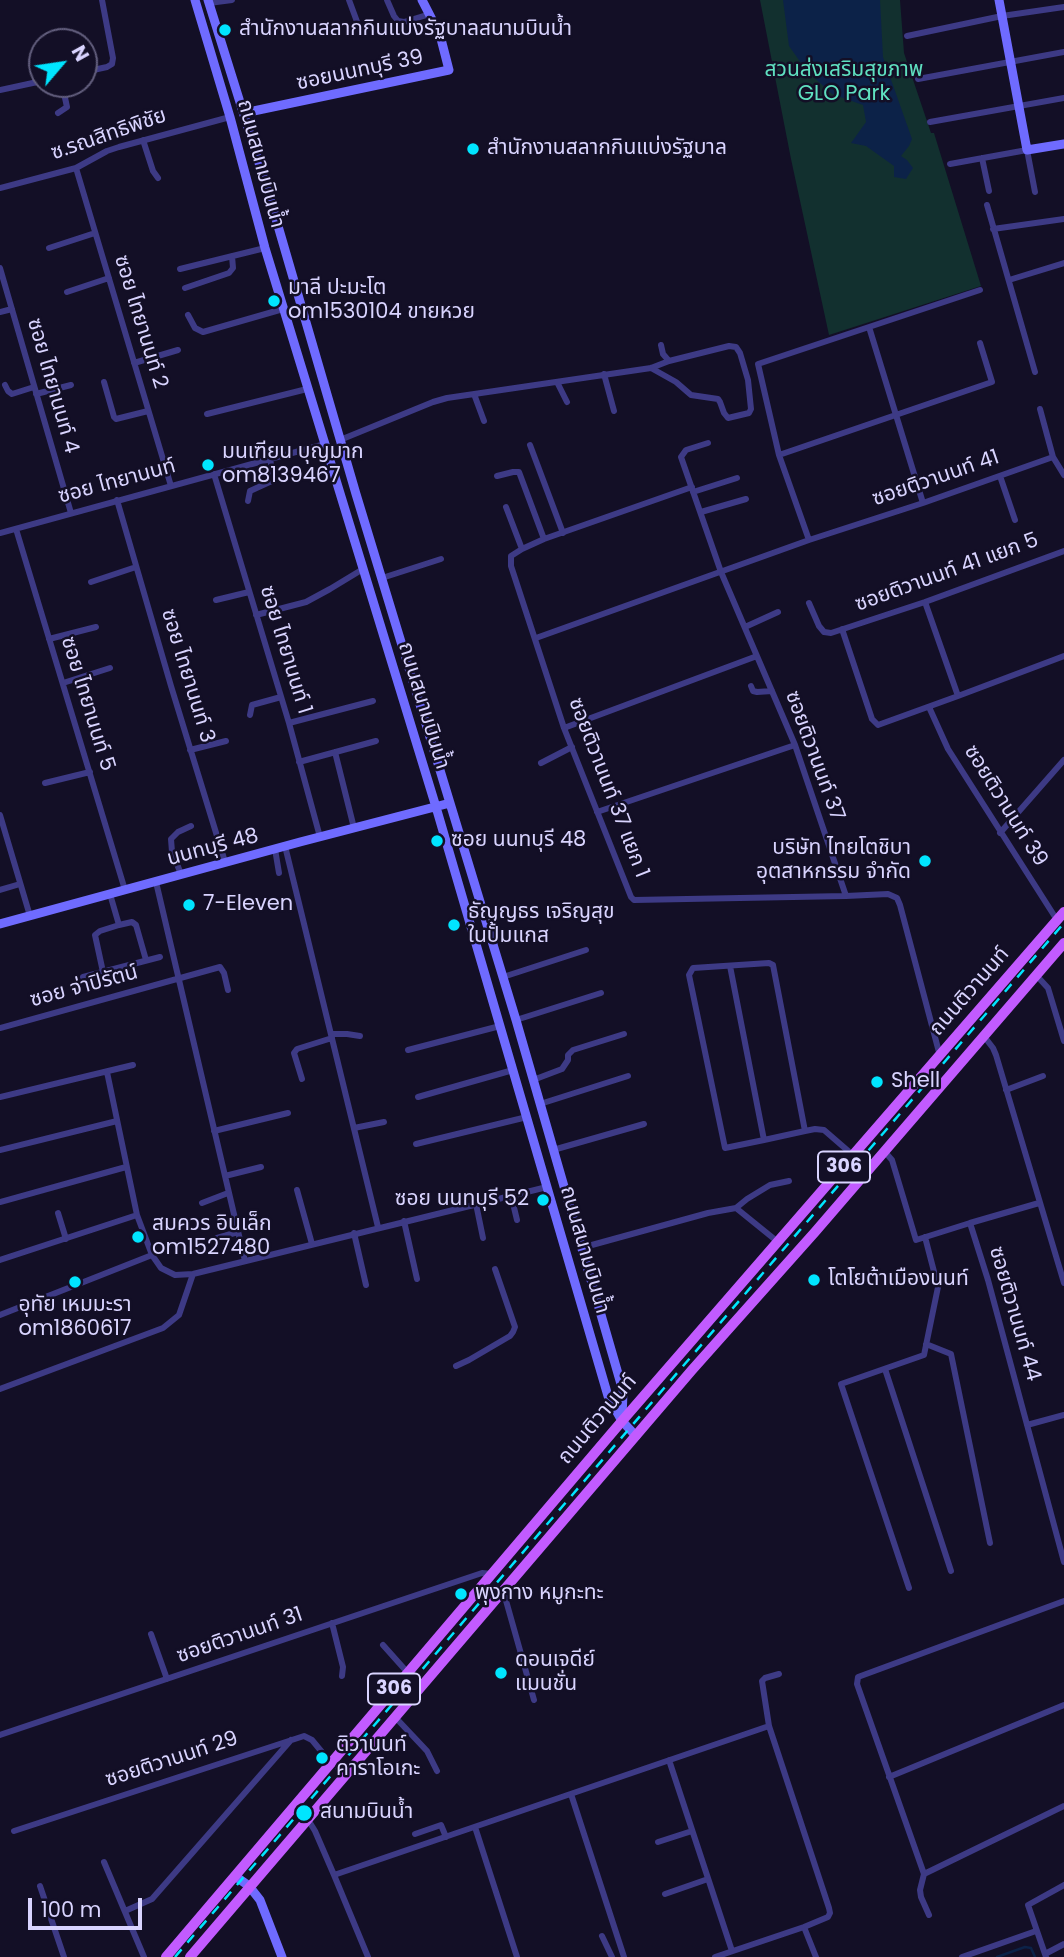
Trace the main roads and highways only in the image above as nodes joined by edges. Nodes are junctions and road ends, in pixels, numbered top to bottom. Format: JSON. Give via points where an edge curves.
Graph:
{"nodes":[{"id":1,"x":195,"y":0,"type":"edge"},
{"id":2,"x":422,"y":0,"type":"edge"},
{"id":3,"x":999,"y":0,"type":"edge"},
{"id":4,"x":209,"y":1,"type":"edge"},
{"id":5,"x":244,"y":113,"type":"junction"},
{"id":6,"x":1064,"y":144,"type":"edge"},
{"id":7,"x":289,"y":261,"type":"junction"},
{"id":8,"x":270,"y":266,"type":"junction"},
{"id":9,"x":293,"y":274,"type":"junction"},
{"id":10,"x":274,"y":280,"type":"junction"},
{"id":11,"x":340,"y":440,"type":"junction"},
{"id":12,"x":325,"y":444,"type":"junction"},
{"id":13,"x":450,"y":803,"type":"junction"},
{"id":14,"x":436,"y":807,"type":"junction"},
{"id":15,"x":1061,"y":916,"type":"edge"},
{"id":16,"x":0,"y":924,"type":"edge"},
{"id":17,"x":1064,"y":943,"type":"edge"},
{"id":18,"x":951,"y":1042,"type":"junction"},
{"id":19,"x":965,"y":1055,"type":"junction"},
{"id":20,"x":622,"y":1421,"type":"junction"},
{"id":21,"x":636,"y":1436,"type":"junction"},
{"id":22,"x":235,"y":1877,"type":"junction"},
{"id":23,"x":250,"y":1886,"type":"junction"},
{"id":24,"x":166,"y":1957,"type":"edge"},
{"id":25,"x":190,"y":1957,"type":"edge"},
{"id":26,"x":282,"y":1957,"type":"edge"}],
"edges":[{"from":1,"to":8,"type":"main road","name":"ถนนสนามบินน้ำ"},
{"from":2,"to":5,"type":"main road","name":"ซอยนนทบุรี 39","via":[[440,35],[449,70]]},
{"from":3,"to":6,"type":"main road","via":[[1027,150]]},
{"from":4,"to":5,"type":"main road","name":"ถนนสนามบินน้ำ"},
{"from":5,"to":7,"type":"main road","name":"ถนนสนามบินน้ำ"},
{"from":7,"to":8,"type":"main road"},
{"from":7,"to":9,"type":"main road","name":"ถนนสนามบินน้ำ"},
{"from":8,"to":10,"type":"main road","name":"ถนนสนามบินน้ำ"},
{"from":9,"to":10,"type":"main road"},
{"from":9,"to":11,"type":"main road","name":"ถนนสนามบินน้ำ"},
{"from":10,"to":12,"type":"main road","name":"ถนนสนามบินน้ำ"},
{"from":11,"to":12,"type":"main road"},
{"from":11,"to":13,"type":"main road","name":"ถนนสนามบินน้ำ"},
{"from":12,"to":14,"type":"main road","name":"ถนนสนามบินน้ำ"},
{"from":13,"to":14,"type":"main road","name":"นนทบุรี 48"},
{"from":13,"to":20,"type":"main road","name":"ถนนสนามบินน้ำ","via":[[623,1391]]},
{"from":14,"to":16,"type":"main road","name":"นนทบุรี 48"},
{"from":14,"to":20,"type":"main road","name":"ถนนสนามบินน้ำ","via":[[608,1395]]},
{"from":15,"to":18,"type":"main road","name":"ถนนติวานนท์","number":"306"},
{"from":17,"to":19,"type":"main road","name":"ถนนติวานนท์","number":"306"},
{"from":18,"to":19,"type":"main road"},
{"from":18,"to":20,"type":"main road","name":"ถนนติวานนท์","number":"306"},
{"from":19,"to":21,"type":"main road","name":"ถนนติวานนท์","number":"306"},
{"from":20,"to":21,"type":"main road","name":"ถนนสนามบินน้ำ"},
{"from":20,"to":22,"type":"main road","name":"ถนนติวานนท์","number":"306"},
{"from":21,"to":23,"type":"main road","name":"ถนนติวานนท์","number":"306"},
{"from":22,"to":23,"type":"main road"},
{"from":22,"to":24,"type":"main road","name":"ถนนติวานนท์","number":"306"},
{"from":23,"to":25,"type":"main road","name":"ถนนติวานนท์","number":"306"},
{"from":23,"to":26,"type":"main road"}]}
